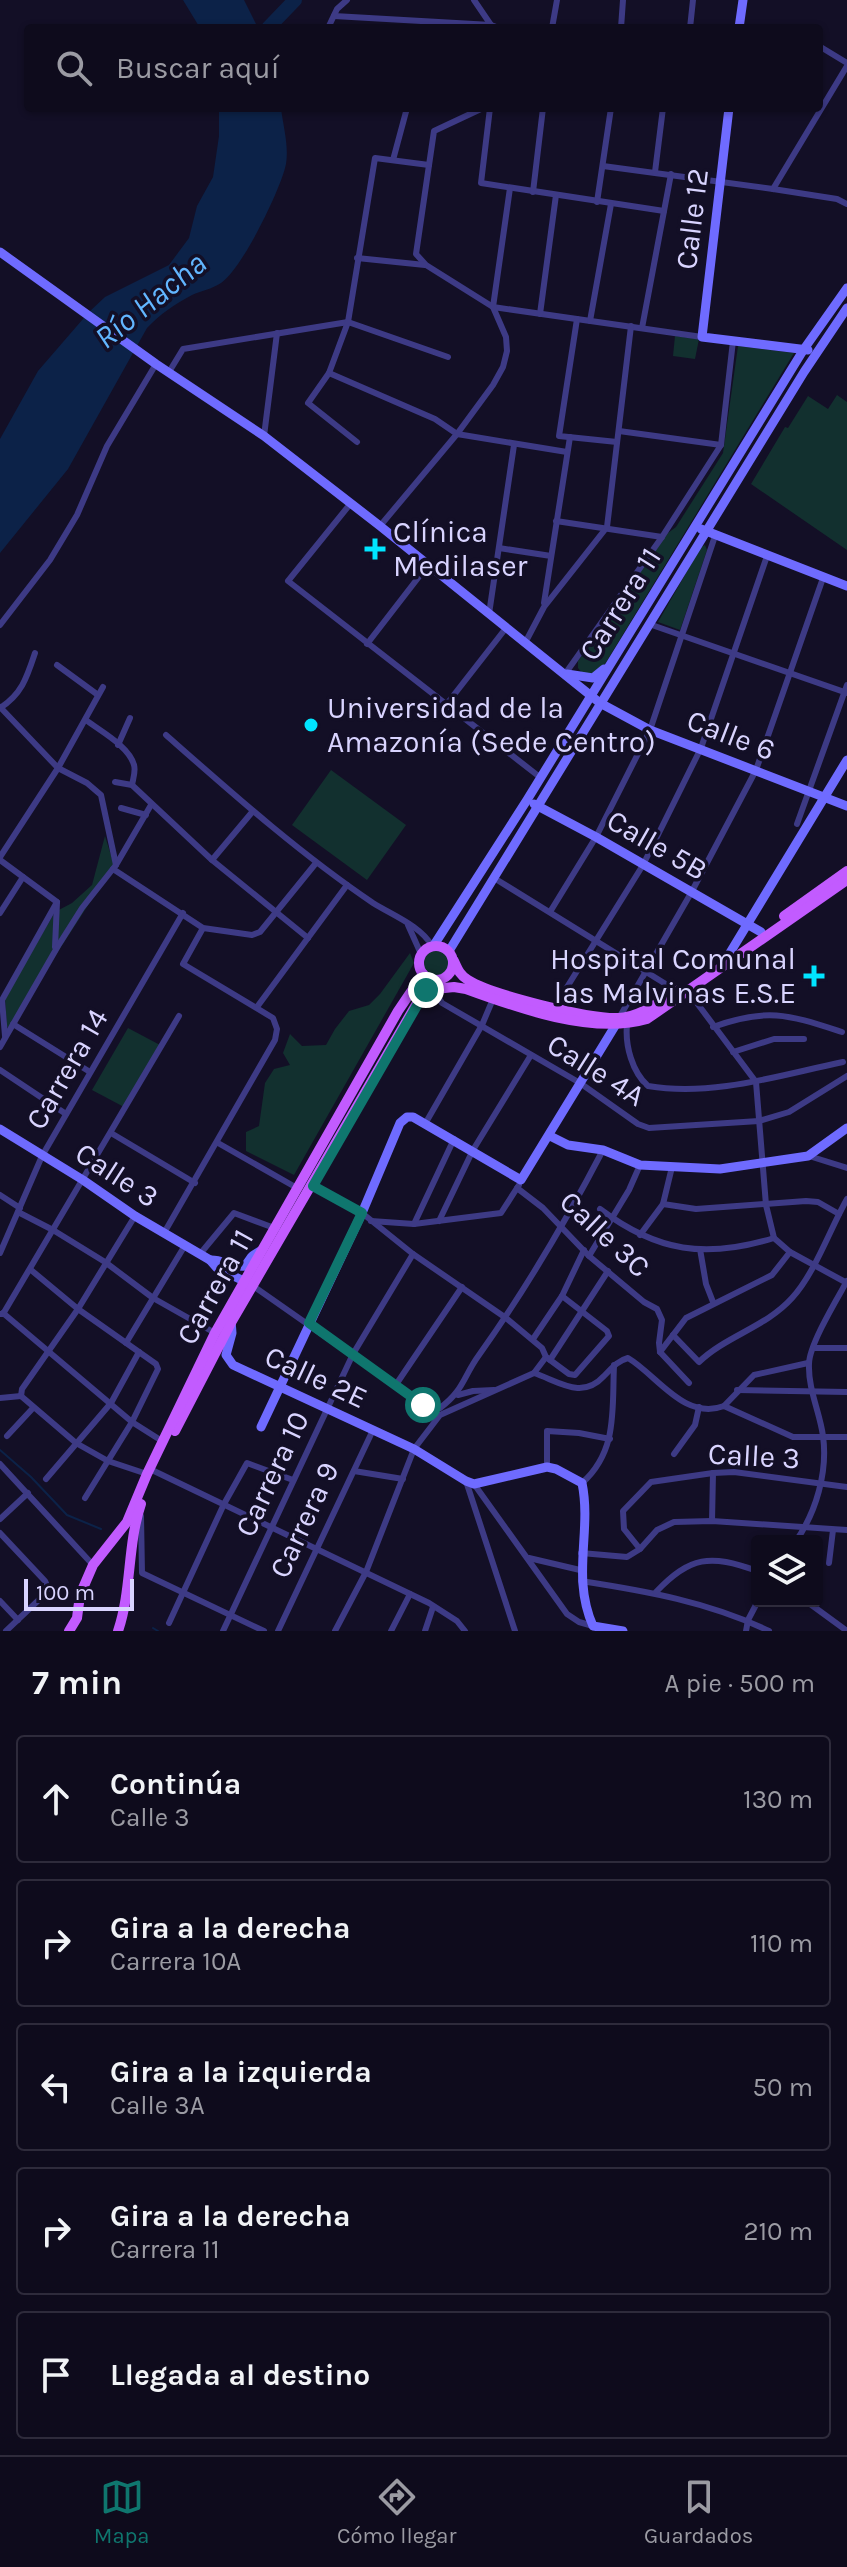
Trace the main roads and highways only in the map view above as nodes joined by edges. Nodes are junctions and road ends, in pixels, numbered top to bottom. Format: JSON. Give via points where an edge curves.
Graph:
{"nodes":[{"id":1,"x":743,"y":0,"type":"edge"},
{"id":2,"x":739,"y":24,"type":"edge"},
{"id":3,"x":729,"y":112,"type":"edge"},
{"id":4,"x":0,"y":252,"type":"edge"},
{"id":5,"x":847,"y":288,"type":"edge"},
{"id":6,"x":847,"y":308,"type":"edge"},
{"id":7,"x":804,"y":349,"type":"junction"},
{"id":8,"x":818,"y":350,"type":"junction"},
{"id":9,"x":696,"y":526,"type":"junction"},
{"id":10,"x":711,"y":534,"type":"junction"},
{"id":11,"x":847,"y":586,"type":"edge"},
{"id":12,"x":607,"y":670,"type":"junction"},
{"id":13,"x":565,"y":674,"type":"junction"},
{"id":14,"x":591,"y":696,"type":"junction"},
{"id":15,"x":600,"y":703,"type":"junction"},
{"id":16,"x":847,"y":760,"type":"edge"},
{"id":17,"x":827,"y":797,"type":"junction"},
{"id":18,"x":527,"y":800,"type":"junction"},
{"id":19,"x":538,"y":806,"type":"junction"},
{"id":20,"x":847,"y":806,"type":"edge"},
{"id":21,"x":847,"y":871,"type":"edge"},
{"id":22,"x":847,"y":880,"type":"edge"},
{"id":23,"x":747,"y":926,"type":"junction"},
{"id":24,"x":761,"y":932,"type":"junction"},
{"id":25,"x":433,"y":946,"type":"junction"},
{"id":26,"x":451,"y":956,"type":"junction"},
{"id":27,"x":728,"y":956,"type":"junction"},
{"id":28,"x":431,"y":982,"type":"junction"},
{"id":29,"x":683,"y":991,"type":"junction"},
{"id":30,"x":620,"y":1023,"type":"junction"},
{"id":31,"x":847,"y":1128,"type":"edge"},
{"id":32,"x":0,"y":1129,"type":"edge"},
{"id":33,"x":550,"y":1136,"type":"junction"},
{"id":34,"x":279,"y":1230,"type":"junction"},
{"id":35,"x":260,"y":1251,"type":"junction"},
{"id":36,"x":210,"y":1260,"type":"junction"},
{"id":37,"x":248,"y":1283,"type":"junction"},
{"id":38,"x":228,"y":1319,"type":"junction"},
{"id":39,"x":279,"y":1386,"type":"junction"},
{"id":40,"x":261,"y":1427,"type":"dead end"},
{"id":41,"x":150,"y":1472,"type":"junction"},
{"id":42,"x":130,"y":1523,"type":"junction"},
{"id":43,"x":588,"y":1627,"type":"edge"},
{"id":44,"x":69,"y":1631,"type":"edge"},
{"id":45,"x":118,"y":1631,"type":"edge"},
{"id":46,"x":623,"y":1631,"type":"edge"}],
"edges":[{"from":1,"to":2,"type":"main road"},
{"from":3,"to":7,"type":"main road","name":"Calle 12","via":[[702,337]]},
{"from":4,"to":13,"type":"main road","name":"Calle 6","via":[[264,436]]},
{"from":5,"to":7,"type":"main road","name":"Carrera 11"},
{"from":6,"to":8,"type":"main road","name":"Carrera 11"},
{"from":7,"to":8,"type":"main road"},
{"from":7,"to":9,"type":"main road","name":"Carrera 11"},
{"from":8,"to":10,"type":"main road","name":"Carrera 11"},
{"from":9,"to":10,"type":"main road"},
{"from":9,"to":12,"type":"main road","name":"Carrera 11"},
{"from":10,"to":11,"type":"main road"},
{"from":10,"to":15,"type":"main road","name":"Carrera 11"},
{"from":12,"to":13,"type":"main road","via":[[593,678]]},
{"from":12,"to":14,"type":"main road","name":"Carrera 11"},
{"from":13,"to":14,"type":"main road","name":"Calle 6"},
{"from":14,"to":15,"type":"main road","name":"Calle 6"},
{"from":14,"to":18,"type":"main road","name":"Carrera 11"},
{"from":15,"to":17,"type":"main road","name":"Calle 6","via":[[650,730]]},
{"from":15,"to":19,"type":"main road","name":"Carrera 11"},
{"from":16,"to":17,"type":"main road"},
{"from":17,"to":20,"type":"main road","name":"Calle 6"},
{"from":17,"to":23,"type":"main road"},
{"from":18,"to":19,"type":"main road","name":"Calle 5B"},
{"from":18,"to":25,"type":"main road","name":"Carrera 11"},
{"from":19,"to":23,"type":"main road","name":"Calle 5B"},
{"from":19,"to":26,"type":"main road","name":"Carrera 11"},
{"from":21,"to":24,"type":"main road"},
{"from":22,"to":29,"type":"main road"},
{"from":23,"to":24,"type":"main road","name":"Calle 5B"},
{"from":23,"to":27,"type":"main road"},
{"from":24,"to":27,"type":"main road"},
{"from":25,"to":26,"type":"main road"},
{"from":25,"to":28,"type":"main road","via":[[421,954],[419,968]]},
{"from":26,"to":28,"type":"main road","via":[[451,972]]},
{"from":26,"to":30,"type":"main road","via":[[459,973],[479,986]]},
{"from":27,"to":29,"type":"main road"},
{"from":28,"to":30,"type":"main road","via":[[553,1016]]},
{"from":28,"to":34,"type":"main road","name":"Carrera 11","via":[[313,1186]]},
{"from":28,"to":34,"type":"main road","name":"Carrera 11","via":[[398,1011],[297,1188]]},
{"from":29,"to":30,"type":"main road"},
{"from":30,"to":33,"type":"main road"},
{"from":31,"to":33,"type":"main road","via":[[808,1156],[720,1169],[640,1165]]},
{"from":32,"to":36,"type":"main road","name":"Calle 3"},
{"from":33,"to":39,"type":"main road","name":"Calle 3C","via":[[519,1184],[425,1124],[407,1117],[400,1123]]},
{"from":34,"to":35,"type":"main road","name":"Carrera 11"},
{"from":34,"to":37,"type":"main road","name":"Carrera 11"},
{"from":35,"to":36,"type":"main road","name":"Calle 3","via":[[245,1266]]},
{"from":35,"to":37,"type":"main road","name":"Carrera 11"},
{"from":36,"to":37,"type":"main road","name":"Calle 3"},
{"from":37,"to":38,"type":"main road","name":"Carrera 11"},
{"from":38,"to":39,"type":"main road","name":"Calle 2E","via":[[228,1360]]},
{"from":38,"to":41,"type":"main road","name":"Carrera 11"},
{"from":38,"to":41,"type":"main road","name":"Carrera 11","via":[[215,1333]]},
{"from":39,"to":40,"type":"main road"},
{"from":39,"to":43,"type":"main road","name":"Calle 2E","via":[[414,1449],[470,1483],[547,1467],[582,1483],[580,1570]]},
{"from":41,"to":42,"type":"main road","name":"Carrera 11"},
{"from":41,"to":42,"type":"main road","name":"Carrera 11"},
{"from":42,"to":44,"type":"main road","name":"Carrera 11","via":[[93,1565]]},
{"from":42,"to":45,"type":"main road","name":"Carrera 11"},
{"from":43,"to":46,"type":"main road"}]}
